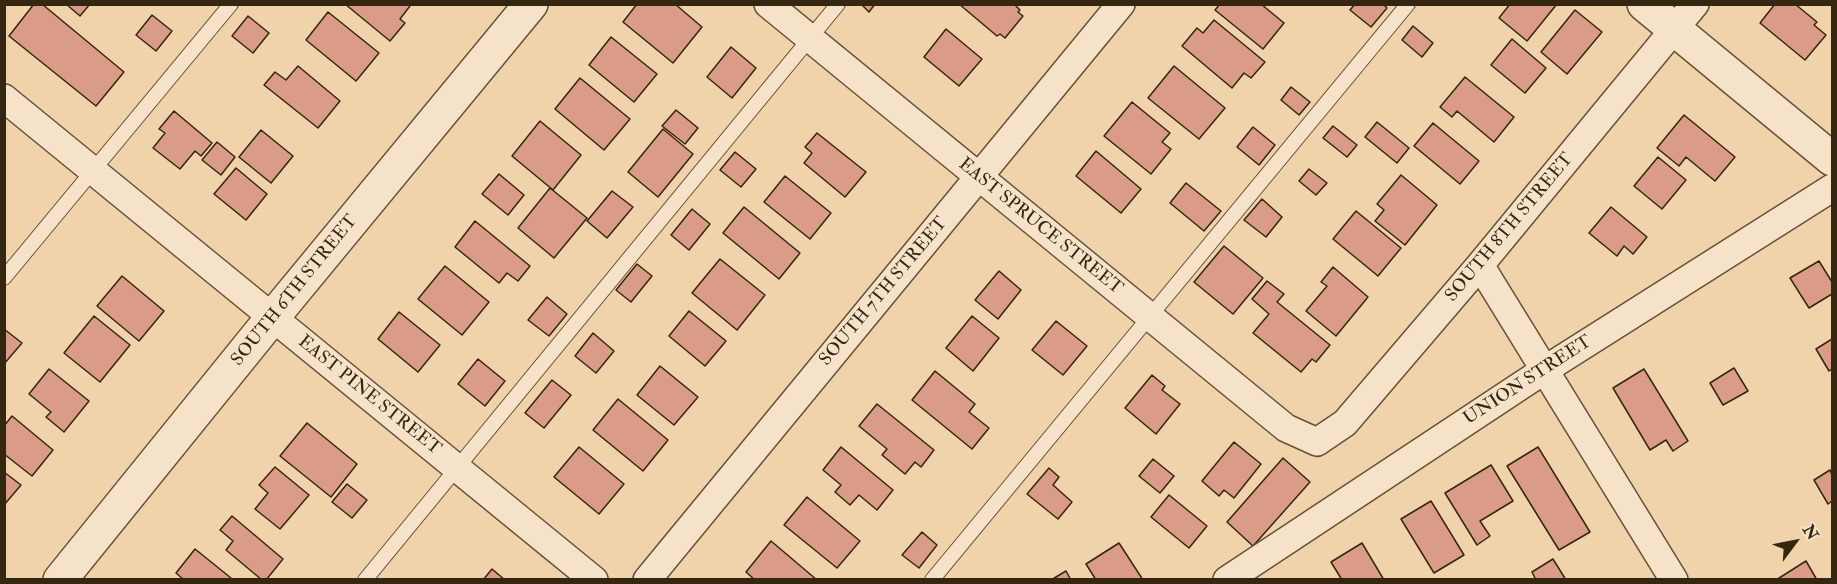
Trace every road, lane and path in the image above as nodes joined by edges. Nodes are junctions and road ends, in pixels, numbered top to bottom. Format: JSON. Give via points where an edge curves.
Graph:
{"nodes":[{"id":1,"x":231,"y":4,"type":"edge"},
{"id":2,"x":531,"y":4,"type":"edge"},
{"id":3,"x":768,"y":4,"type":"edge"},
{"id":4,"x":838,"y":4,"type":"edge"},
{"id":5,"x":1121,"y":4,"type":"edge"},
{"id":6,"x":1408,"y":4,"type":"edge"},
{"id":7,"x":1644,"y":4,"type":"edge"},
{"id":8,"x":1695,"y":4,"type":"edge"},
{"id":9,"x":1674,"y":30,"type":"junction"},
{"id":10,"x":810,"y":39,"type":"junction"},
{"id":11,"x":4,"y":98,"type":"edge"},
{"id":12,"x":1833,"y":159,"type":"edge"},
{"id":13,"x":93,"y":171,"type":"junction"},
{"id":14,"x":979,"y":178,"type":"junction"},
{"id":15,"x":1833,"y":188,"type":"edge"},
{"id":16,"x":1480,"y":265,"type":"junction"},
{"id":17,"x":4,"y":278,"type":"edge"},
{"id":18,"x":1149,"y":316,"type":"junction"},
{"id":19,"x":272,"y":318,"type":"junction"},
{"id":20,"x":1546,"y":369,"type":"junction"},
{"id":21,"x":1317,"y":442,"type":"joint"},
{"id":22,"x":457,"y":468,"type":"junction"},
{"id":23,"x":60,"y":579,"type":"edge"},
{"id":24,"x":365,"y":579,"type":"edge"},
{"id":25,"x":594,"y":579,"type":"edge"},
{"id":26,"x":647,"y":579,"type":"edge"},
{"id":27,"x":932,"y":579,"type":"edge"},
{"id":28,"x":1227,"y":579,"type":"edge"},
{"id":29,"x":1674,"y":579,"type":"edge"}],
"edges":[{"from":1,"to":13,"type":"lane"},
{"from":2,"to":19,"type":"street","name":"SOUTH 6TH STREET"},
{"from":3,"to":10,"type":"street","name":"EAST SPRUCE STREET"},
{"from":4,"to":10,"type":"lane"},
{"from":5,"to":14,"type":"street","name":"SOUTH 7TH STREET"},
{"from":6,"to":18,"type":"lane"},
{"from":7,"to":9,"type":"street"},
{"from":8,"to":9,"type":"street","name":"SOUTH 8TH STREET"},
{"from":9,"to":12,"type":"street"},
{"from":9,"to":16,"type":"street","name":"SOUTH 8TH STREET"},
{"from":10,"to":14,"type":"street","name":"EAST SPRUCE STREET"},
{"from":10,"to":22,"type":"lane"},
{"from":11,"to":13,"type":"street","name":"EAST PINE STREET"},
{"from":13,"to":17,"type":"lane"},
{"from":13,"to":19,"type":"street","name":"EAST PINE STREET"},
{"from":14,"to":18,"type":"street","name":"EAST SPRUCE STREET"},
{"from":14,"to":26,"type":"street","name":"SOUTH 7TH STREET"},
{"from":15,"to":20,"type":"street","name":"UNION STREET"},
{"from":16,"to":20,"type":"street"},
{"from":16,"to":21,"type":"street","name":"SOUTH 8TH STREET","via":[[1345,423]]},
{"from":18,"to":21,"type":"street","name":"EAST SPRUCE STREET","via":[[1286,428]]},
{"from":18,"to":27,"type":"lane"},
{"from":19,"to":22,"type":"street","name":"EAST PINE STREET"},
{"from":19,"to":23,"type":"street","name":"SOUTH 6TH STREET"},
{"from":20,"to":28,"type":"street","name":"UNION STREET"},
{"from":20,"to":29,"type":"street"},
{"from":22,"to":24,"type":"lane"},
{"from":22,"to":25,"type":"street","name":"EAST PINE STREET"}]}
